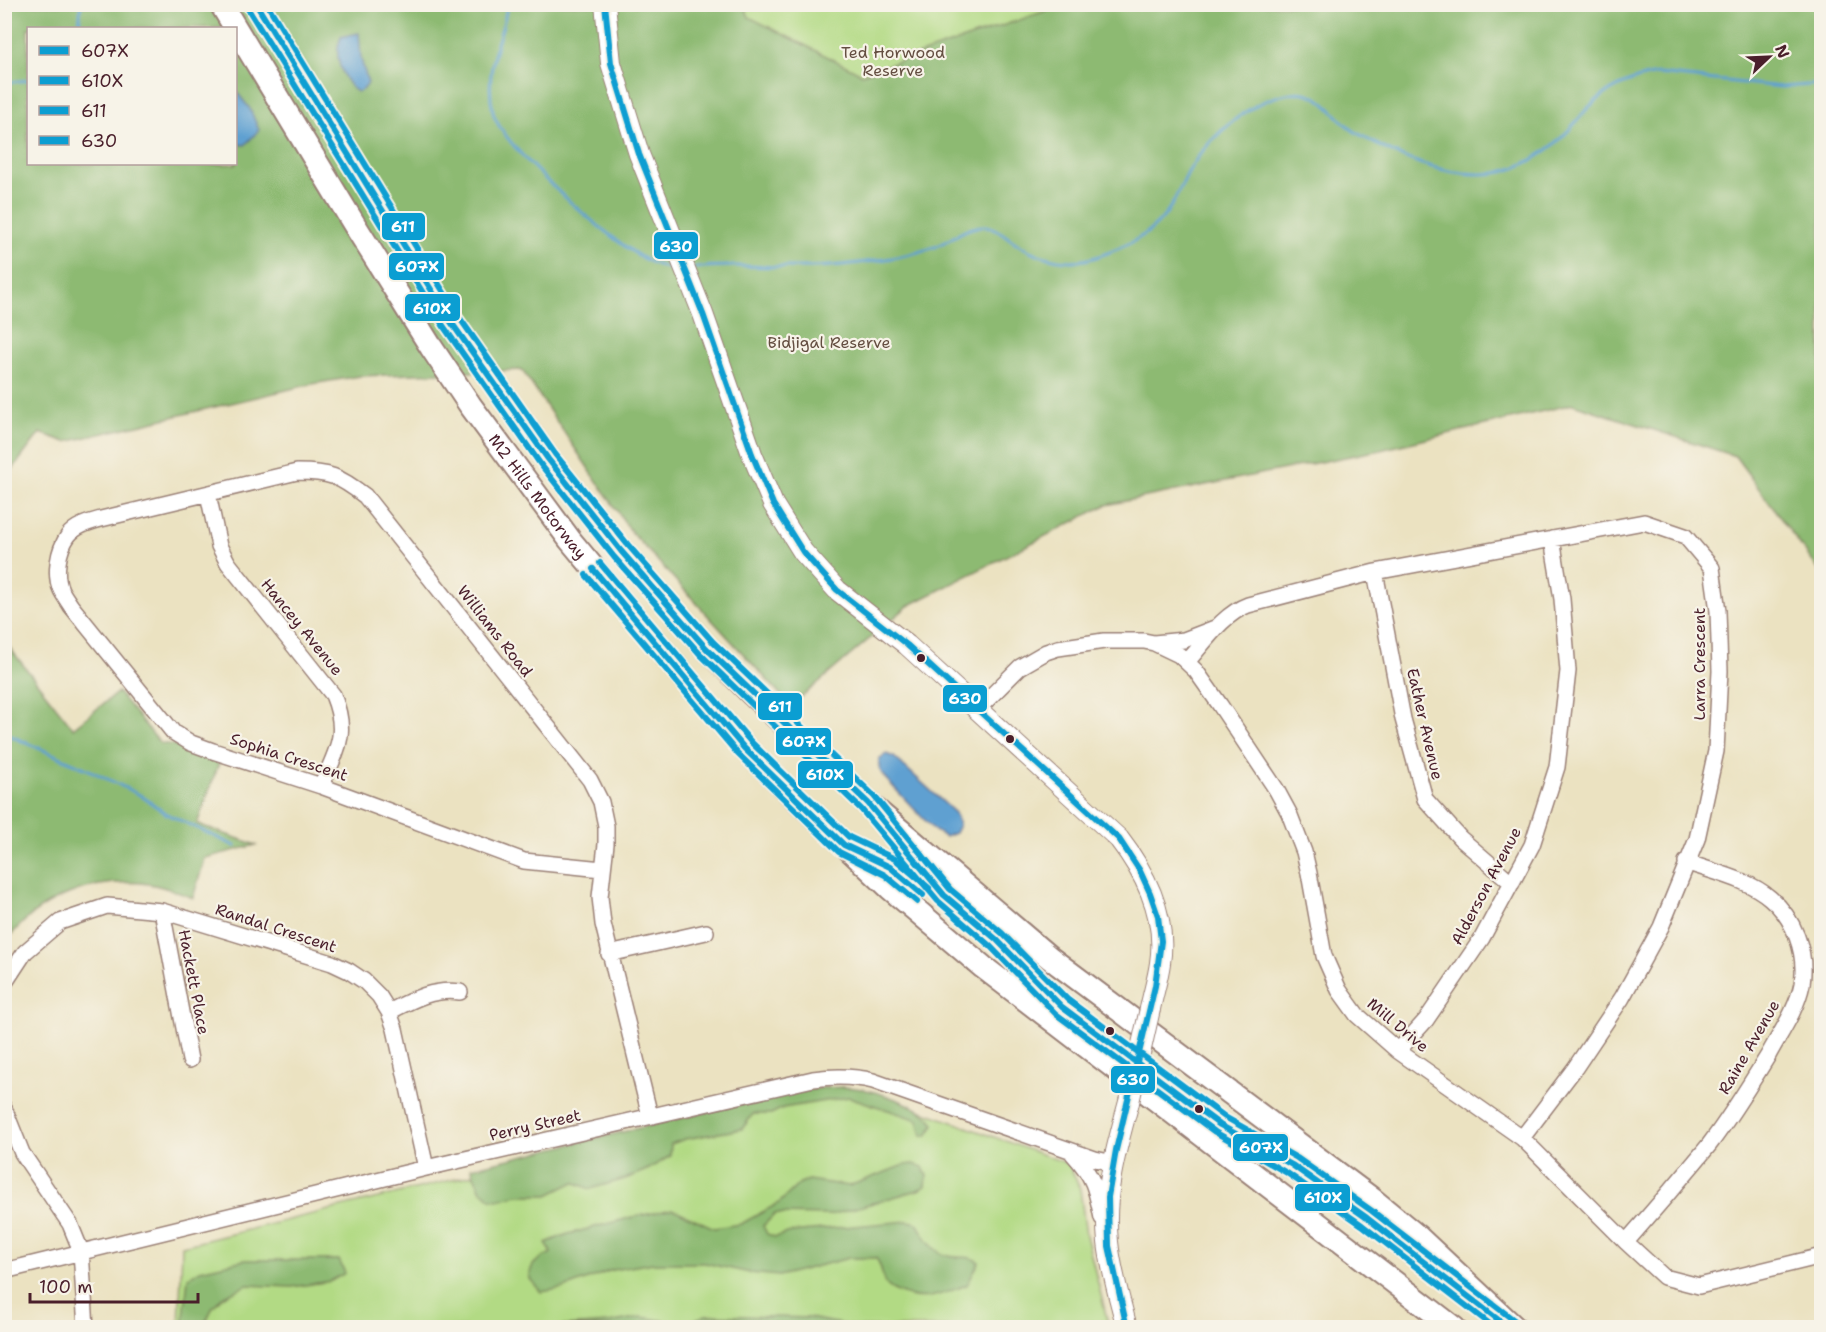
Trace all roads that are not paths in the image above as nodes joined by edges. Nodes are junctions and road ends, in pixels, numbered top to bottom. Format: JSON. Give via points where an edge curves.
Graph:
{"nodes":[{"id":1,"x":256,"y":4,"type":"edge"},
{"id":2,"x":605,"y":4,"type":"edge"},
{"id":3,"x":225,"y":11,"type":"edge"},
{"id":4,"x":235,"y":27,"type":"edge"},
{"id":5,"x":237,"y":31,"type":"edge"},
{"id":6,"x":208,"y":494,"type":"junction"},
{"id":7,"x":1552,"y":539,"type":"junction"},
{"id":8,"x":59,"y":556,"type":"joint"},
{"id":9,"x":1376,"y":572,"type":"junction"},
{"id":10,"x":1219,"y":627,"type":"junction"},
{"id":11,"x":1154,"y":643,"type":"junction"},
{"id":12,"x":1187,"y":662,"type":"junction"},
{"id":13,"x":978,"y":709,"type":"junction"},
{"id":14,"x":321,"y":786,"type":"junction"},
{"id":15,"x":1686,"y":862,"type":"junction"},
{"id":16,"x":602,"y":869,"type":"junction"},
{"id":17,"x":1512,"y":883,"type":"junction"},
{"id":18,"x":162,"y":910,"type":"junction"},
{"id":19,"x":706,"y":932,"type":"dead end"},
{"id":20,"x":609,"y":954,"type":"junction"},
{"id":21,"x":4,"y":984,"type":"edge"},
{"id":22,"x":460,"y":993,"type":"dead end"},
{"id":23,"x":389,"y":1012,"type":"junction"},
{"id":24,"x":1398,"y":1051,"type":"junction"},
{"id":25,"x":190,"y":1060,"type":"dead end"},
{"id":26,"x":4,"y":1108,"type":"edge"},
{"id":27,"x":650,"y":1116,"type":"junction"},
{"id":28,"x":1522,"y":1138,"type":"junction"},
{"id":29,"x":1069,"y":1150,"type":"junction"},
{"id":30,"x":1113,"y":1163,"type":"junction"},
{"id":31,"x":426,"y":1168,"type":"junction"},
{"id":32,"x":1626,"y":1242,"type":"junction"},
{"id":33,"x":1108,"y":1244,"type":"junction"},
{"id":34,"x":81,"y":1251,"type":"junction"},
{"id":35,"x":1821,"y":1256,"type":"edge"},
{"id":36,"x":4,"y":1271,"type":"edge"},
{"id":37,"x":86,"y":1328,"type":"edge"},
{"id":38,"x":1126,"y":1328,"type":"edge"},
{"id":39,"x":1454,"y":1328,"type":"edge"},
{"id":40,"x":1515,"y":1328,"type":"edge"}],
"edges":[{"from":1,"to":40,"type":"highway","name":"M2 Hills Motorway","via":[[423,277],[505,399],[621,551],[706,648],[868,803],[963,885],[1050,958],[1418,1237]]},
{"from":2,"to":13,"type":"main road","via":[[611,63],[639,154],[773,504],[803,552],[837,590],[907,645]]},
{"from":3,"to":4,"type":"highway","name":"M2 Hills Motorway"},
{"from":5,"to":39,"type":"highway","name":"M2 Hills Motorway","via":[[430,347],[470,405],[570,540],[744,748],[890,888],[983,967]]},
{"from":6,"to":8,"type":"street","name":"Williams Road","via":[[84,524],[69,535]]},
{"from":6,"to":14,"type":"street","name":"Hancey Avenue","via":[[219,546],[228,563],[337,704],[341,730],[338,747]]},
{"from":6,"to":16,"type":"street","name":"Williams Road","via":[[297,472],[322,472],[343,479],[365,496],[590,780],[606,825]]},
{"from":7,"to":9,"type":"street","name":"Larra Crescent"},
{"from":7,"to":15,"type":"street","name":"Larra Crescent","via":[[1644,522],[1685,537],[1712,568],[1719,611],[1716,751],[1697,839]]},
{"from":7,"to":17,"type":"street","name":"Alderson Avenue","via":[[1568,671],[1557,767],[1532,845]]},
{"from":8,"to":14,"type":"street","name":"Sophia Crescent","via":[[57,576],[71,606],[173,732],[191,743]]},
{"from":9,"to":10,"type":"street","name":"Larra Crescent","via":[[1248,605]]},
{"from":9,"to":17,"type":"street","name":"Eather Avenue","via":[[1403,719],[1425,800],[1460,838]]},
{"from":10,"to":11,"type":"street","via":[[1184,640]]},
{"from":10,"to":12,"type":"street","name":"Larra Crescent"},
{"from":11,"to":12,"type":"street","name":"Mill Drive"},
{"from":11,"to":13,"type":"street","name":"Mill Drive","via":[[1104,641],[1046,652],[1020,667]]},
{"from":12,"to":24,"type":"street","name":"Mill Drive","via":[[1262,767],[1289,813],[1304,852],[1324,956],[1339,990],[1357,1015]]},
{"from":13,"to":30,"type":"main road","bridge":true,"via":[[1119,839],[1140,867],[1154,900],[1160,930],[1160,963]]},
{"from":14,"to":16,"type":"street","name":"Sophia Crescent","via":[[524,861]]},
{"from":15,"to":28,"type":"street","name":"Larra Crescent","via":[[1662,927],[1634,980]]},
{"from":15,"to":32,"type":"street","name":"Raine Avenue","via":[[1747,884],[1770,897],[1792,925],[1800,948],[1802,985],[1781,1034],[1744,1095],[1709,1145]]},
{"from":16,"to":20,"type":"street","name":"Williams Road","via":[[600,897]]},
{"from":17,"to":24,"type":"street","name":"Alderson Avenue","via":[[1482,938],[1425,1020]]},
{"from":18,"to":21,"type":"street","name":"Randal Crescent","via":[[107,906],[60,922],[25,952]]},
{"from":18,"to":23,"type":"street","name":"Randal Crescent","via":[[332,963],[364,981]]},
{"from":18,"to":25,"type":"street","name":"Hackett Place"},
{"from":19,"to":20,"type":"street"},
{"from":20,"to":27,"type":"street","name":"Williams Road"},
{"from":22,"to":23,"type":"street","via":[[425,995]]},
{"from":23,"to":31,"type":"street","name":"Randal Crescent"},
{"from":24,"to":28,"type":"street","name":"Mill Drive"},
{"from":26,"to":34,"type":"street","via":[[22,1153],[70,1224]]},
{"from":27,"to":29,"type":"street","name":"Perry Street","via":[[813,1079],[846,1076],[873,1081]]},
{"from":27,"to":31,"type":"street","name":"Perry Street"},
{"from":28,"to":32,"type":"street","name":"Mill Drive"},
{"from":29,"to":30,"type":"street","name":"Perry Street"},
{"from":29,"to":33,"type":"street","via":[[1094,1183]]},
{"from":30,"to":33,"type":"main road","via":[[1107,1200]]},
{"from":31,"to":34,"type":"street","name":"Perry Street"},
{"from":32,"to":35,"type":"street","name":"Mill Drive","via":[[1664,1277],[1699,1286]]},
{"from":33,"to":38,"type":"main road"},
{"from":34,"to":36,"type":"street","name":"Perry Street"},
{"from":34,"to":37,"type":"street"}]}
